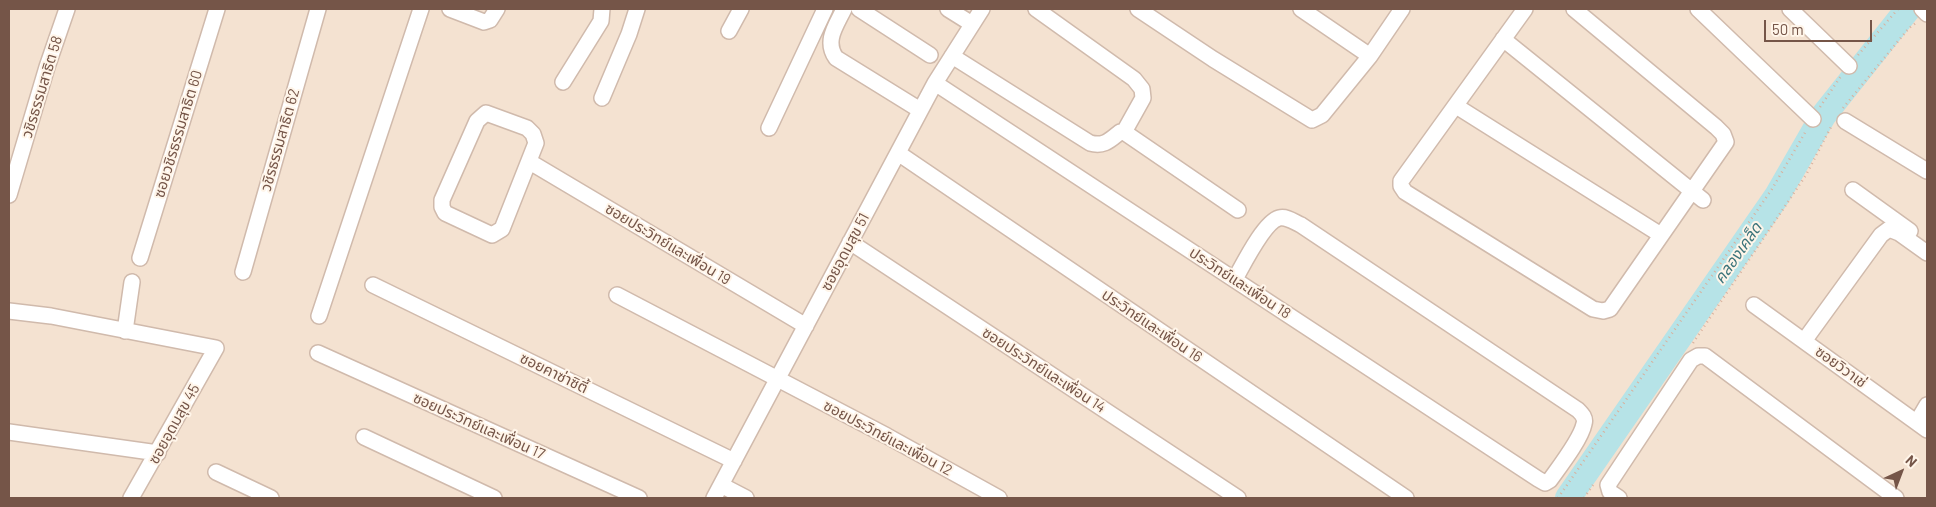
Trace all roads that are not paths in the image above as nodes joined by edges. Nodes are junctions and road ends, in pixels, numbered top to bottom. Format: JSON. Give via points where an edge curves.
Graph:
{"nodes":[{"id":1,"x":67,"y":9,"type":"edge"},
{"id":2,"x":217,"y":9,"type":"edge"},
{"id":3,"x":318,"y":9,"type":"edge"},
{"id":4,"x":421,"y":9,"type":"edge"},
{"id":5,"x":450,"y":9,"type":"edge"},
{"id":6,"x":498,"y":9,"type":"edge"},
{"id":7,"x":602,"y":9,"type":"edge"},
{"id":8,"x":637,"y":9,"type":"edge"},
{"id":9,"x":740,"y":9,"type":"edge"},
{"id":10,"x":824,"y":9,"type":"edge"},
{"id":11,"x":844,"y":9,"type":"edge"},
{"id":12,"x":859,"y":9,"type":"edge"},
{"id":13,"x":948,"y":9,"type":"edge"},
{"id":14,"x":982,"y":9,"type":"edge"},
{"id":15,"x":1036,"y":9,"type":"edge"},
{"id":16,"x":1138,"y":9,"type":"edge"},
{"id":17,"x":1302,"y":9,"type":"edge"},
{"id":18,"x":1402,"y":9,"type":"edge"},
{"id":19,"x":1524,"y":9,"type":"edge"},
{"id":20,"x":1574,"y":9,"type":"edge"},
{"id":21,"x":1698,"y":9,"type":"edge"},
{"id":22,"x":1790,"y":9,"type":"edge"},
{"id":23,"x":972,"y":24,"type":"junction"},
{"id":24,"x":729,"y":31,"type":"dead end"},
{"id":25,"x":1503,"y":39,"type":"junction"},
{"id":26,"x":930,"y":55,"type":"dead end"},
{"id":27,"x":952,"y":56,"type":"junction"},
{"id":28,"x":1370,"y":56,"type":"junction"},
{"id":29,"x":1849,"y":66,"type":"road end"},
{"id":30,"x":563,"y":82,"type":"dead end"},
{"id":31,"x":935,"y":83,"type":"junction"},
{"id":32,"x":602,"y":98,"type":"dead end"},
{"id":33,"x":1456,"y":106,"type":"junction"},
{"id":34,"x":920,"y":110,"type":"junction"},
{"id":35,"x":1841,"y":117,"type":"road end"},
{"id":36,"x":1813,"y":119,"type":"road end"},
{"id":37,"x":769,"y":128,"type":"dead end"},
{"id":38,"x":1124,"y":132,"type":"junction"},
{"id":39,"x":898,"y":153,"type":"junction"},
{"id":40,"x":530,"y":162,"type":"junction"},
{"id":41,"x":1927,"y":171,"type":"edge"},
{"id":42,"x":1853,"y":190,"type":"dead end"},
{"id":43,"x":9,"y":195,"type":"edge"},
{"id":44,"x":1698,"y":196,"type":"junction"},
{"id":45,"x":1238,"y":210,"type":"dead end"},
{"id":46,"x":1661,"y":235,"type":"junction"},
{"id":47,"x":850,"y":242,"type":"junction"},
{"id":48,"x":1927,"y":244,"type":"edge"},
{"id":49,"x":1927,"y":253,"type":"edge"},
{"id":50,"x":140,"y":258,"type":"dead end"},
{"id":51,"x":243,"y":272,"type":"dead end"},
{"id":52,"x":1235,"y":279,"type":"junction"},
{"id":53,"x":132,"y":282,"type":"dead end"},
{"id":54,"x":374,"y":285,"type":"dead end"},
{"id":55,"x":617,"y":295,"type":"dead end"},
{"id":56,"x":1754,"y":305,"type":"dead end"},
{"id":57,"x":9,"y":311,"type":"edge"},
{"id":58,"x":319,"y":316,"type":"dead end"},
{"id":59,"x":806,"y":326,"type":"junction"},
{"id":60,"x":124,"y":331,"type":"junction"},
{"id":61,"x":1804,"y":341,"type":"junction"},
{"id":62,"x":318,"y":354,"type":"dead end"},
{"id":63,"x":777,"y":380,"type":"junction"},
{"id":64,"x":1927,"y":405,"type":"edge"},
{"id":65,"x":1922,"y":426,"type":"edge"},
{"id":66,"x":9,"y":432,"type":"edge"},
{"id":67,"x":364,"y":437,"type":"dead end"},
{"id":68,"x":158,"y":453,"type":"junction"},
{"id":69,"x":734,"y":461,"type":"junction"},
{"id":70,"x":216,"y":472,"type":"dead end"},
{"id":71,"x":718,"y":492,"type":"edge"},
{"id":72,"x":131,"y":498,"type":"edge"},
{"id":73,"x":271,"y":498,"type":"edge"},
{"id":74,"x":494,"y":498,"type":"edge"},
{"id":75,"x":639,"y":498,"type":"edge"},
{"id":76,"x":746,"y":498,"type":"edge"},
{"id":77,"x":999,"y":498,"type":"edge"},
{"id":78,"x":1238,"y":498,"type":"edge"},
{"id":79,"x":1406,"y":498,"type":"edge"},
{"id":80,"x":1619,"y":498,"type":"edge"},
{"id":81,"x":1896,"y":498,"type":"edge"}],
"edges":[{"from":1,"to":43,"type":"street","name":"วชิรธรรมสาธิต 58"},
{"from":2,"to":50,"type":"street","name":"ซอยวชิรธรรมสาธิต 60"},
{"from":3,"to":51,"type":"street","name":"วชิรธรรมสาธิต 62"},
{"from":4,"to":58,"type":"street"},
{"from":5,"to":6,"type":"street","via":[[484,22],[490,20]]},
{"from":7,"to":30,"type":"street","via":[[601,21]]},
{"from":8,"to":32,"type":"street"},
{"from":9,"to":24,"type":"street"},
{"from":10,"to":37,"type":"street"},
{"from":11,"to":34,"type":"street","via":[[830,42],[830,50],[836,58]]},
{"from":12,"to":26,"type":"street"},
{"from":13,"to":23,"type":"street"},
{"from":14,"to":23,"type":"street","name":"ซอยอุดมสุข 51"},
{"from":15,"to":38,"type":"street","via":[[1134,79],[1142,89],[1143,98]]},
{"from":16,"to":28,"type":"street","via":[[1312,120],[1322,115]]},
{"from":17,"to":28,"type":"street"},
{"from":18,"to":28,"type":"street"},
{"from":19,"to":25,"type":"street"},
{"from":20,"to":44,"type":"street","via":[[1723,134],[1726,142]]},
{"from":21,"to":36,"type":"street"},
{"from":22,"to":29,"type":"street"},
{"from":23,"to":27,"type":"street","name":"ซอยอุดมสุข 51"},
{"from":25,"to":33,"type":"street"},
{"from":25,"to":44,"type":"street"},
{"from":27,"to":31,"type":"street","name":"ซอยอุดมสุข 51"},
{"from":27,"to":38,"type":"street","via":[[1090,143],[1107,143]]},
{"from":31,"to":34,"type":"street","name":"ซอยอุดมสุข 51"},
{"from":31,"to":52,"type":"street","name":"ประวิทย์และเพื่อน 18"},
{"from":33,"to":46,"type":"street"},
{"from":33,"to":46,"type":"street","via":[[1401,181],[1406,192],[1593,309],[1603,311],[1610,308]]},
{"from":34,"to":39,"type":"street","name":"ซอยอุดมสุข 51"},
{"from":35,"to":41,"type":"street"},
{"from":38,"to":45,"type":"street"},
{"from":39,"to":47,"type":"street","name":"ซอยอุดมสุข 51"},
{"from":39,"to":79,"type":"street","name":"ประวิทย์และเพื่อน 16"},
{"from":40,"to":40,"type":"street","via":[[536,143],[530,130],[490,113],[482,115],[442,200],[445,214],[489,235],[496,234],[502,229]]},
{"from":40,"to":59,"type":"street","name":"ซอยประวิทย์และเพื่อน 19"},
{"from":42,"to":48,"type":"street"},
{"from":44,"to":46,"type":"street"},
{"from":47,"to":59,"type":"street","name":"ซอยอุดมสุข 51"},
{"from":47,"to":78,"type":"street","name":"ซอยประวิทย์และเพื่อน 14"},
{"from":49,"to":61,"type":"street","via":[[1889,229],[1880,235]]},
{"from":52,"to":52,"type":"street","name":"ประวิทย์และเพื่อน 18","via":[[1545,483],[1575,443],[1585,423],[1583,414],[1286,217],[1268,225]]},
{"from":53,"to":60,"type":"street"},
{"from":54,"to":69,"type":"street","name":"ซอยคาซ่าซิตี้"},
{"from":55,"to":63,"type":"street","name":"ซอยประวิทย์และเพื่อน 12"},
{"from":56,"to":61,"type":"street","name":"ซอยวิวาเช่"},
{"from":57,"to":60,"type":"street"},
{"from":59,"to":63,"type":"street","name":"ซอยอุดมสุข 51"},
{"from":60,"to":68,"type":"street","name":"ซอยอุดมสุข 45","via":[[216,348]]},
{"from":61,"to":65,"type":"street","name":"ซอยวิวาเช่"},
{"from":62,"to":75,"type":"street","name":"ซอยประวิทย์และเพื่อน 17"},
{"from":63,"to":69,"type":"street","name":"ซอยอุดมสุข 51"},
{"from":63,"to":77,"type":"street","name":"ซอยประวิทย์และเพื่อน 12"},
{"from":64,"to":65,"type":"street"},
{"from":66,"to":68,"type":"street"},
{"from":67,"to":74,"type":"street"},
{"from":68,"to":72,"type":"street","name":"ซอยอุดมสุข 45"},
{"from":69,"to":71,"type":"street","name":"ซอยอุดมสุข 51"},
{"from":70,"to":73,"type":"street"},
{"from":71,"to":76,"type":"street"},
{"from":80,"to":81,"type":"street","via":[[1610,492],[1608,485],[1691,360],[1698,356],[1705,356]]}]}
